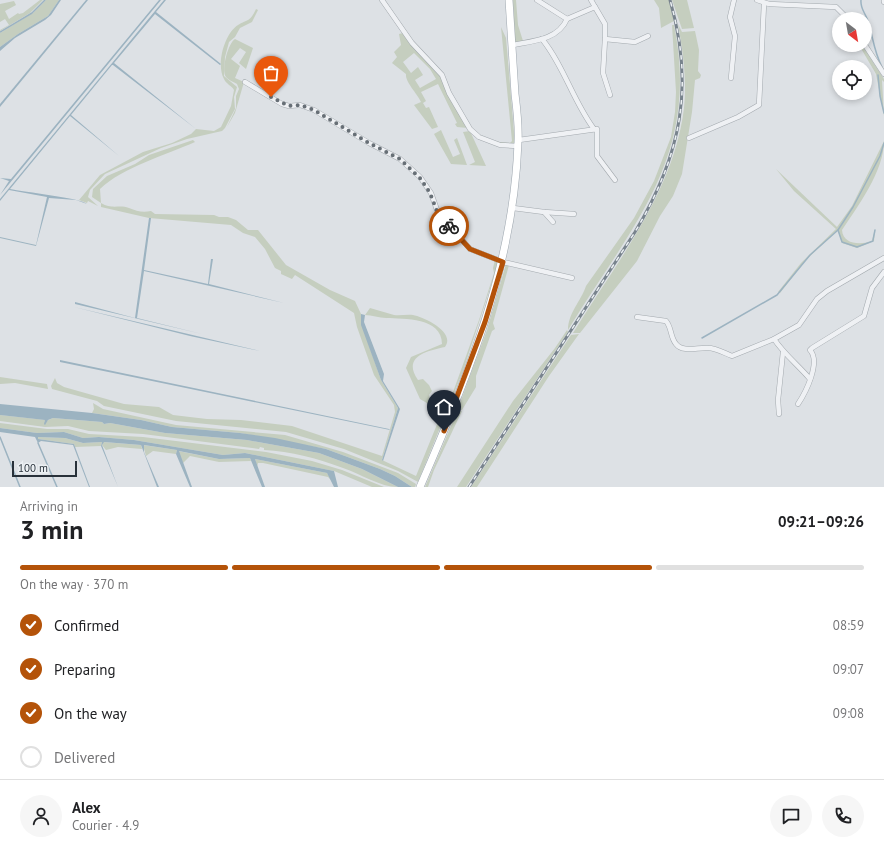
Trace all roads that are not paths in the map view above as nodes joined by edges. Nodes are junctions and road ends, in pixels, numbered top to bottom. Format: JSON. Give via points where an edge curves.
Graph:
{"nodes":[{"id":1,"x":382,"y":0,"type":"edge"},
{"id":2,"x":509,"y":0,"type":"edge"},
{"id":3,"x":538,"y":0,"type":"edge"},
{"id":4,"x":592,"y":0,"type":"edge"},
{"id":5,"x":734,"y":0,"type":"edge"},
{"id":6,"x":757,"y":0,"type":"edge"},
{"id":7,"x":764,"y":4,"type":"junction"},
{"id":8,"x":596,"y":7,"type":"junction"},
{"id":9,"x":842,"y":12,"type":"edge"},
{"id":10,"x":567,"y":19,"type":"junction"},
{"id":11,"x":648,"y":36,"type":"dead end"},
{"id":12,"x":542,"y":39,"type":"junction"},
{"id":13,"x":605,"y":39,"type":"junction"},
{"id":14,"x":512,"y":45,"type":"junction"},
{"id":15,"x":870,"y":52,"type":"edge"},
{"id":16,"x":884,"y":74,"type":"edge"},
{"id":17,"x":731,"y":78,"type":"dead end"},
{"id":18,"x":245,"y":82,"type":"dead end"},
{"id":19,"x":610,"y":95,"type":"dead end"},
{"id":20,"x":594,"y":129,"type":"junction"},
{"id":21,"x":689,"y":138,"type":"dead end"},
{"id":22,"x":518,"y":143,"type":"junction"},
{"id":23,"x":615,"y":180,"type":"dead end"},
{"id":24,"x":513,"y":208,"type":"junction"},
{"id":25,"x":544,"y":212,"type":"junction"},
{"id":26,"x":574,"y":214,"type":"dead end"},
{"id":27,"x":553,"y":222,"type":"dead end"},
{"id":28,"x":884,"y":258,"type":"edge"},
{"id":29,"x":503,"y":262,"type":"junction"},
{"id":30,"x":884,"y":272,"type":"edge"},
{"id":31,"x":572,"y":278,"type":"dead end"},
{"id":32,"x":637,"y":317,"type":"dead end"},
{"id":33,"x":774,"y":339,"type":"junction"},
{"id":34,"x":783,"y":352,"type":"junction"},
{"id":35,"x":810,"y":379,"type":"junction"},
{"id":36,"x":798,"y":404,"type":"dead end"},
{"id":37,"x":778,"y":414,"type":"dead end"},
{"id":38,"x":420,"y":487,"type":"edge"}],
"edges":[{"from":1,"to":22,"type":"street","via":[[412,43],[442,76],[470,129],[479,137],[500,144]]},
{"from":2,"to":14,"type":"main road"},
{"from":3,"to":10,"type":"street"},
{"from":4,"to":8,"type":"street"},
{"from":5,"to":17,"type":"street","via":[[730,16],[735,36]]},
{"from":6,"to":7,"type":"street"},
{"from":7,"to":9,"type":"street","via":[[829,6]]},
{"from":7,"to":21,"type":"street","via":[[759,105]]},
{"from":8,"to":10,"type":"street"},
{"from":8,"to":13,"type":"street","via":[[605,24]]},
{"from":10,"to":12,"type":"street","via":[[563,28]]},
{"from":11,"to":13,"type":"street","via":[[635,42]]},
{"from":12,"to":14,"type":"street"},
{"from":12,"to":20,"type":"street","via":[[551,50],[580,109]]},
{"from":13,"to":19,"type":"street","via":[[603,73]]},
{"from":14,"to":22,"type":"main road"},
{"from":15,"to":16,"type":"street"},
{"from":18,"to":29,"type":"street","via":[[282,104],[300,105],[314,110],[400,159],[420,178],[430,193],[442,224],[451,227],[470,249]]},
{"from":20,"to":22,"type":"street"},
{"from":20,"to":23,"type":"street","via":[[597,129],[597,156]]},
{"from":22,"to":24,"type":"main road"},
{"from":24,"to":25,"type":"street"},
{"from":24,"to":29,"type":"main road"},
{"from":25,"to":26,"type":"street"},
{"from":25,"to":27,"type":"street"},
{"from":28,"to":33,"type":"street","via":[[827,291],[817,299],[799,325]]},
{"from":29,"to":31,"type":"street"},
{"from":29,"to":38,"type":"main road","via":[[466,374]]},
{"from":30,"to":35,"type":"street","via":[[872,288],[864,316],[810,350],[815,358]]},
{"from":32,"to":33,"type":"street","via":[[666,321],[675,343],[684,349],[709,348],[732,356]]},
{"from":33,"to":34,"type":"street"},
{"from":34,"to":35,"type":"street","via":[[800,366]]},
{"from":34,"to":37,"type":"street"},
{"from":35,"to":36,"type":"street"}]}
